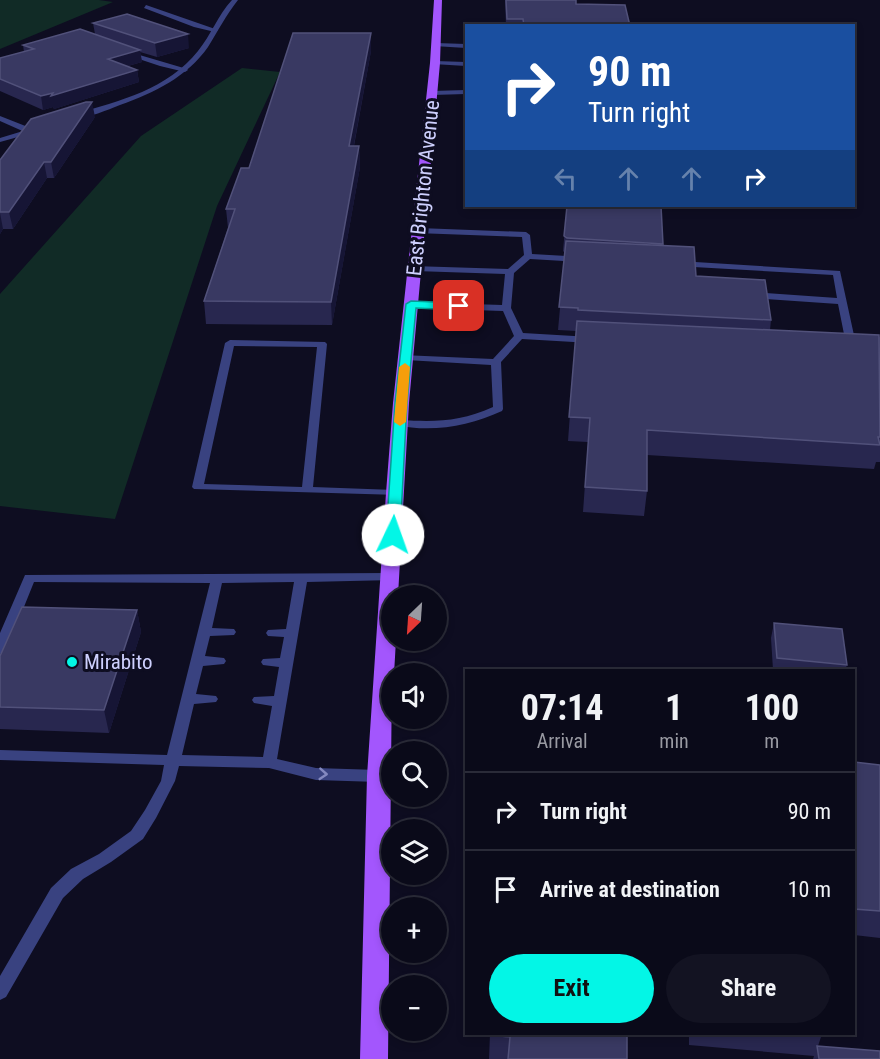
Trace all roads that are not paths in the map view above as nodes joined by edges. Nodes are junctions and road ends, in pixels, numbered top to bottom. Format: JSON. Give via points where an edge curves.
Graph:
{"nodes":[{"id":1,"x":235,"y":0,"type":"edge"},
{"id":2,"x":438,"y":0,"type":"edge"},
{"id":3,"x":146,"y":7,"type":"dead end"},
{"id":4,"x":215,"y":30,"type":"junction"},
{"id":5,"x":436,"y":45,"type":"junction"},
{"id":6,"x":465,"y":46,"type":"edge"},
{"id":7,"x":118,"y":50,"type":"edge"},
{"id":8,"x":435,"y":63,"type":"junction"},
{"id":9,"x":465,"y":64,"type":"edge"},
{"id":10,"x":185,"y":70,"type":"junction"},
{"id":11,"x":465,"y":92,"type":"edge"},
{"id":12,"x":432,"y":93,"type":"junction"},
{"id":13,"x":0,"y":118,"type":"edge"},
{"id":14,"x":72,"y":118,"type":"edge"},
{"id":15,"x":39,"y":129,"type":"edge"},
{"id":16,"x":30,"y":131,"type":"junction"},
{"id":17,"x":0,"y":140,"type":"edge"},
{"id":18,"x":418,"y":231,"type":"junction"},
{"id":19,"x":528,"y":256,"type":"junction"},
{"id":20,"x":588,"y":259,"type":"edge"},
{"id":21,"x":670,"y":264,"type":"edge"},
{"id":22,"x":415,"y":268,"type":"junction"},
{"id":23,"x":510,"y":272,"type":"junction"},
{"id":24,"x":735,"y":294,"type":"edge"},
{"id":25,"x":842,"y":301,"type":"junction"},
{"id":26,"x":411,"y":304,"type":"junction"},
{"id":27,"x":506,"y":308,"type":"junction"},
{"id":28,"x":519,"y":336,"type":"junction"},
{"id":29,"x":603,"y":341,"type":"edge"},
{"id":30,"x":840,"y":353,"type":"edge"},
{"id":31,"x":405,"y":357,"type":"junction"},
{"id":32,"x":496,"y":362,"type":"junction"},
{"id":33,"x":400,"y":423,"type":"junction"},
{"id":34,"x":307,"y":490,"type":"junction"},
{"id":35,"x":395,"y":493,"type":"junction"},
{"id":36,"x":390,"y":577,"type":"junction"},
{"id":37,"x":218,"y":579,"type":"junction"},
{"id":38,"x":301,"y":579,"type":"junction"},
{"id":39,"x":205,"y":632,"type":"junction"},
{"id":40,"x":230,"y":632,"type":"dead end"},
{"id":41,"x":273,"y":633,"type":"dead end"},
{"id":42,"x":292,"y":633,"type":"junction"},
{"id":43,"x":0,"y":649,"type":"edge"},
{"id":44,"x":198,"y":661,"type":"junction"},
{"id":45,"x":219,"y":661,"type":"dead end"},
{"id":46,"x":268,"y":662,"type":"dead end"},
{"id":47,"x":287,"y":663,"type":"junction"},
{"id":48,"x":188,"y":699,"type":"junction"},
{"id":49,"x":211,"y":699,"type":"dead end"},
{"id":50,"x":259,"y":700,"type":"dead end"},
{"id":51,"x":280,"y":701,"type":"junction"},
{"id":52,"x":0,"y":755,"type":"edge"},
{"id":53,"x":173,"y":760,"type":"junction"},
{"id":54,"x":269,"y":763,"type":"junction"},
{"id":55,"x":378,"y":776,"type":"junction"},
{"id":56,"x":0,"y":992,"type":"edge"},
{"id":57,"x":374,"y":1059,"type":"edge"}],
"edges":[{"from":1,"to":4,"type":"street"},
{"from":2,"to":5,"type":"main road","name":"East Brighton Avenue"},
{"from":3,"to":4,"type":"street"},
{"from":4,"to":10,"type":"street"},
{"from":5,"to":6,"type":"street"},
{"from":5,"to":8,"type":"main road","name":"East Brighton Avenue"},
{"from":7,"to":10,"type":"street"},
{"from":8,"to":9,"type":"street"},
{"from":8,"to":12,"type":"main road","name":"East Brighton Avenue"},
{"from":10,"to":14,"type":"street","via":[[154,90]]},
{"from":11,"to":12,"type":"street"},
{"from":12,"to":18,"type":"main road","name":"East Brighton Avenue"},
{"from":13,"to":16,"type":"street"},
{"from":15,"to":16,"type":"street"},
{"from":16,"to":17,"type":"street"},
{"from":18,"to":19,"type":"street","via":[[526,235]]},
{"from":18,"to":22,"type":"main road","name":"East Brighton Avenue"},
{"from":19,"to":20,"type":"street"},
{"from":19,"to":23,"type":"street"},
{"from":21,"to":25,"type":"street","via":[[837,273]]},
{"from":22,"to":23,"type":"street"},
{"from":22,"to":26,"type":"main road","name":"East Brighton Avenue"},
{"from":23,"to":27,"type":"street"},
{"from":24,"to":25,"type":"street"},
{"from":25,"to":30,"type":"street","via":[[852,353]]},
{"from":26,"to":27,"type":"street"},
{"from":26,"to":31,"type":"main road","name":"East Brighton Avenue"},
{"from":27,"to":28,"type":"street"},
{"from":28,"to":29,"type":"street"},
{"from":28,"to":32,"type":"street"},
{"from":31,"to":32,"type":"street"},
{"from":31,"to":33,"type":"main road","name":"East Brighton Avenue"},
{"from":32,"to":33,"type":"street","via":[[498,409],[474,421],[448,426]]},
{"from":33,"to":35,"type":"main road","name":"East Brighton Avenue"},
{"from":34,"to":34,"type":"street","via":[[198,487],[230,343],[322,344]]},
{"from":34,"to":35,"type":"street"},
{"from":35,"to":36,"type":"main road","name":"East Brighton Avenue"},
{"from":36,"to":38,"type":"street"},
{"from":36,"to":55,"type":"main road","name":"East Brighton Avenue"},
{"from":37,"to":38,"type":"street"},
{"from":37,"to":39,"type":"street"},
{"from":37,"to":43,"type":"street","via":[[29,578]]},
{"from":38,"to":42,"type":"street"},
{"from":39,"to":40,"type":"street"},
{"from":39,"to":44,"type":"street"},
{"from":41,"to":42,"type":"street"},
{"from":42,"to":47,"type":"street"},
{"from":44,"to":45,"type":"street"},
{"from":44,"to":48,"type":"street"},
{"from":46,"to":47,"type":"street"},
{"from":47,"to":51,"type":"street"},
{"from":48,"to":49,"type":"street"},
{"from":48,"to":53,"type":"street"},
{"from":50,"to":51,"type":"street"},
{"from":51,"to":54,"type":"street"},
{"from":52,"to":53,"type":"street"},
{"from":53,"to":54,"type":"street"},
{"from":53,"to":56,"type":"street","via":[[168,781],[137,835],[78,874],[57,893]]},
{"from":54,"to":55,"type":"street","one_way":true,"via":[[316,774]]},
{"from":55,"to":57,"type":"main road","name":"East Brighton Avenue"}]}
